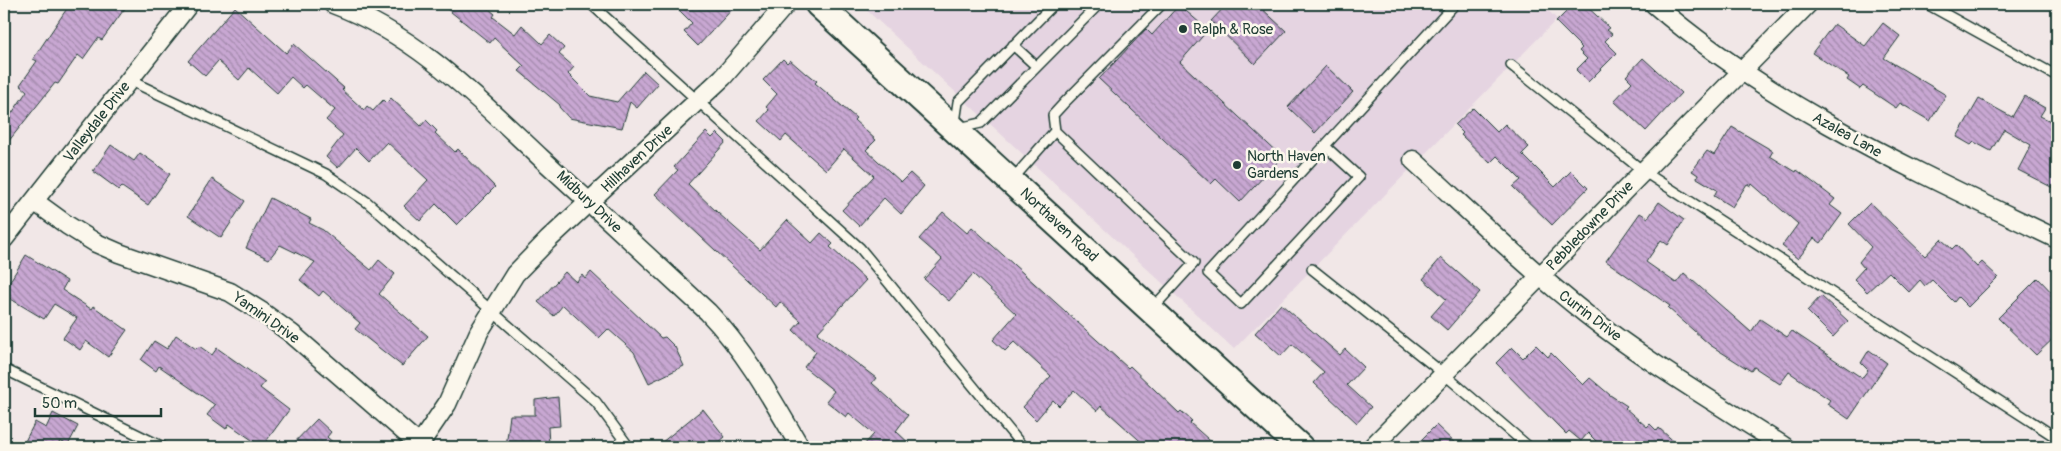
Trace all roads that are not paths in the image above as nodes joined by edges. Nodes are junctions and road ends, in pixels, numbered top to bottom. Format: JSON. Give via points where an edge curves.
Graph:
{"nodes":[{"id":1,"x":189,"y":4,"type":"edge"},
{"id":2,"x":333,"y":4,"type":"edge"},
{"id":3,"x":591,"y":4,"type":"edge"},
{"id":4,"x":786,"y":4,"type":"edge"},
{"id":5,"x":818,"y":4,"type":"edge"},
{"id":6,"x":1054,"y":4,"type":"edge"},
{"id":7,"x":1100,"y":4,"type":"edge"},
{"id":8,"x":1162,"y":4,"type":"edge"},
{"id":9,"x":1455,"y":4,"type":"edge"},
{"id":10,"x":1654,"y":4,"type":"edge"},
{"id":11,"x":1808,"y":4,"type":"edge"},
{"id":12,"x":1927,"y":4,"type":"edge"},
{"id":13,"x":1014,"y":45,"type":"junction"},
{"id":14,"x":1511,"y":65,"type":"dead end"},
{"id":15,"x":1036,"y":66,"type":"junction"},
{"id":16,"x":1741,"y":71,"type":"junction"},
{"id":17,"x":2057,"y":76,"type":"edge"},
{"id":18,"x":129,"y":80,"type":"junction"},
{"id":19,"x":699,"y":100,"type":"junction"},
{"id":20,"x":954,"y":129,"type":"junction"},
{"id":21,"x":1055,"y":131,"type":"junction"},
{"id":22,"x":1325,"y":146,"type":"junction"},
{"id":23,"x":1414,"y":160,"type":"dead end"},
{"id":24,"x":1643,"y":171,"type":"junction"},
{"id":25,"x":1011,"y":181,"type":"junction"},
{"id":26,"x":34,"y":201,"type":"junction"},
{"id":27,"x":590,"y":203,"type":"junction"},
{"id":28,"x":4,"y":239,"type":"edge"},
{"id":29,"x":2057,"y":239,"type":"edge"},
{"id":30,"x":1194,"y":263,"type":"junction"},
{"id":31,"x":1312,"y":269,"type":"dead end"},
{"id":32,"x":1208,"y":273,"type":"junction"},
{"id":33,"x":1540,"y":277,"type":"junction"},
{"id":34,"x":1151,"y":310,"type":"junction"},
{"id":35,"x":491,"y":313,"type":"junction"},
{"id":36,"x":4,"y":369,"type":"edge"},
{"id":37,"x":1444,"y":374,"type":"junction"},
{"id":38,"x":2057,"y":438,"type":"edge"},
{"id":39,"x":420,"y":446,"type":"edge"},
{"id":40,"x":162,"y":447,"type":"edge"},
{"id":41,"x":629,"y":447,"type":"edge"},
{"id":42,"x":800,"y":447,"type":"edge"},
{"id":43,"x":1023,"y":447,"type":"edge"},
{"id":44,"x":1300,"y":447,"type":"edge"},
{"id":45,"x":1372,"y":447,"type":"edge"},
{"id":46,"x":1529,"y":447,"type":"edge"},
{"id":47,"x":1785,"y":447,"type":"edge"}],
"edges":[{"from":1,"to":18,"type":"street","name":"Valleydale Drive"},
{"from":2,"to":27,"type":"street","name":"Midbury Drive","via":[[389,30],[446,70]]},
{"from":3,"to":19,"type":"lane"},
{"from":4,"to":19,"type":"street","name":"Hillhaven Drive","via":[[724,77]]},
{"from":5,"to":20,"type":"street","name":"Northaven Road"},
{"from":6,"to":13,"type":"lane"},
{"from":7,"to":15,"type":"lane"},
{"from":8,"to":21,"type":"lane","via":[[1054,115]]},
{"from":9,"to":22,"type":"lane"},
{"from":10,"to":16,"type":"street","name":"Azalea Lane"},
{"from":11,"to":16,"type":"street","name":"Pebbledowne Drive"},
{"from":12,"to":17,"type":"lane"},
{"from":13,"to":15,"type":"lane"},
{"from":13,"to":20,"type":"lane","via":[[958,102]]},
{"from":14,"to":24,"type":"lane"},
{"from":15,"to":20,"type":"lane","via":[[981,123]]},
{"from":16,"to":24,"type":"street","name":"Pebbledowne Drive"},
{"from":16,"to":29,"type":"street","name":"Azalea Lane","via":[[1796,107],[1877,152]]},
{"from":18,"to":26,"type":"street","name":"Valleydale Drive"},
{"from":18,"to":35,"type":"lane","via":[[326,174],[367,202]]},
{"from":19,"to":27,"type":"street","name":"Hillhaven Drive"},
{"from":19,"to":43,"type":"lane","via":[[860,248]]},
{"from":20,"to":25,"type":"street","name":"Northaven Road"},
{"from":21,"to":25,"type":"lane"},
{"from":21,"to":30,"type":"lane"},
{"from":22,"to":32,"type":"lane"},
{"from":22,"to":32,"type":"lane","via":[[1359,178],[1241,304]]},
{"from":23,"to":33,"type":"street","name":"Currin Drive"},
{"from":24,"to":33,"type":"street","name":"Pebbledowne Drive"},
{"from":24,"to":38,"type":"lane"},
{"from":25,"to":34,"type":"street","name":"Northaven Road"},
{"from":26,"to":28,"type":"street","name":"Valleydale Drive"},
{"from":26,"to":39,"type":"street","name":"Yamini Drive","via":[[67,225],[120,254],[230,292],[262,312],[292,334]]},
{"from":27,"to":35,"type":"street","name":"Hillhaven Drive","via":[[515,274]]},
{"from":27,"to":42,"type":"street","name":"Midbury Drive","via":[[729,334],[755,370]]},
{"from":30,"to":32,"type":"lane"},
{"from":30,"to":34,"type":"lane"},
{"from":31,"to":37,"type":"lane"},
{"from":33,"to":37,"type":"street","name":"Pebbledowne Drive"},
{"from":33,"to":47,"type":"street","name":"Currin Drive","via":[[1640,353]]},
{"from":34,"to":44,"type":"street","name":"Northaven Road"},
{"from":35,"to":39,"type":"street","name":"Hillhaven Drive","via":[[479,332],[448,404]]},
{"from":35,"to":41,"type":"lane","via":[[596,402]]},
{"from":36,"to":40,"type":"lane"},
{"from":37,"to":45,"type":"street","name":"Pebbledowne Drive"},
{"from":37,"to":46,"type":"lane"}]}
